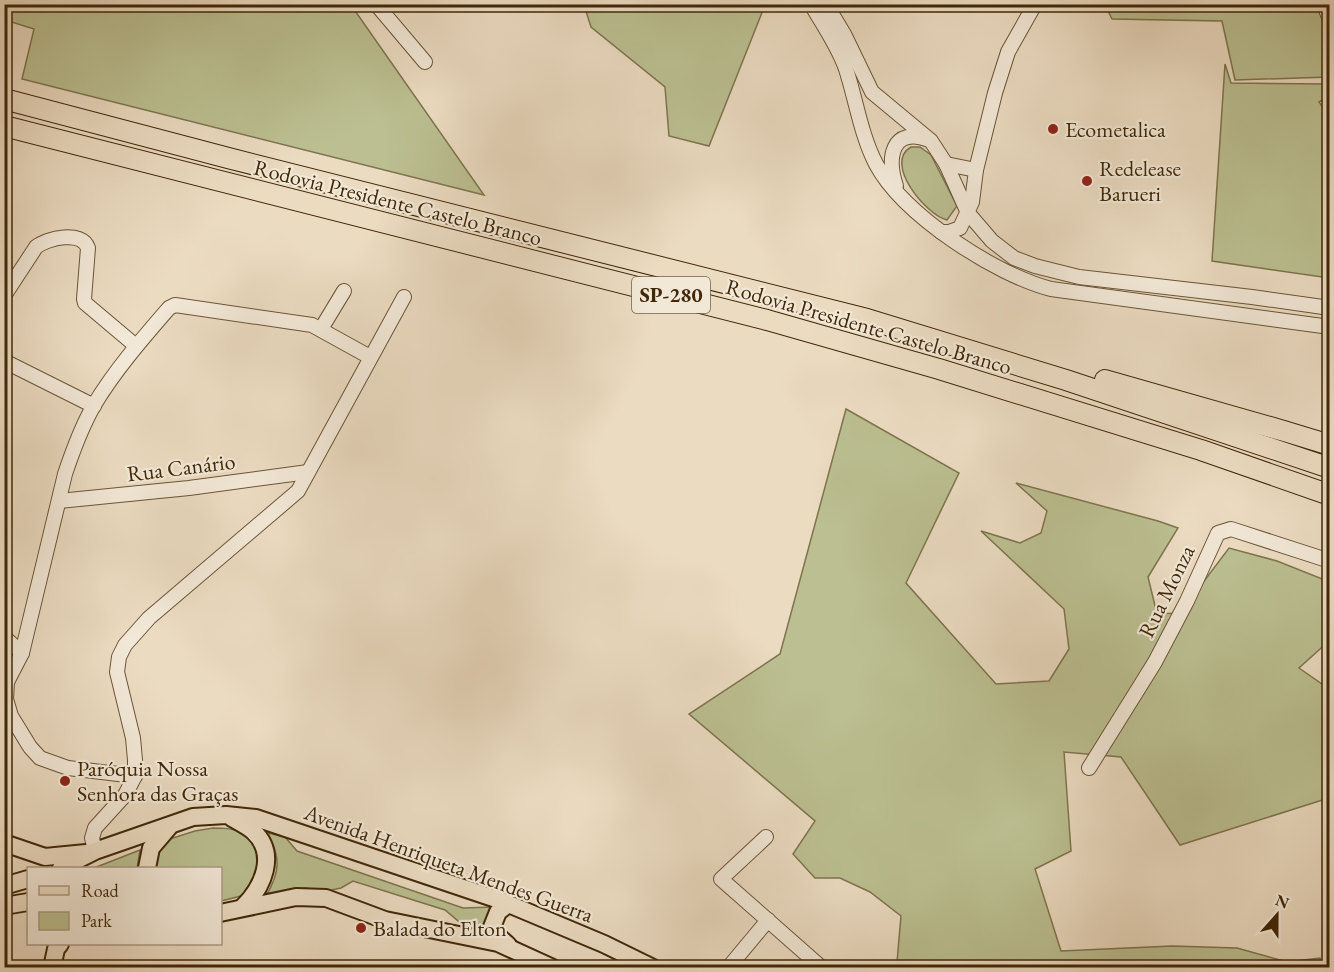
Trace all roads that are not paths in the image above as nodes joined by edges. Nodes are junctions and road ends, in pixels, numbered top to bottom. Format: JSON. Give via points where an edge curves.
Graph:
{"nodes":[{"id":1,"x":376,"y":4,"type":"edge"},
{"id":2,"x":811,"y":4,"type":"edge"},
{"id":3,"x":826,"y":4,"type":"edge"},
{"id":4,"x":1035,"y":4,"type":"edge"},
{"id":5,"x":1324,"y":4,"type":"edge"},
{"id":6,"x":1329,"y":20,"type":"edge"},
{"id":7,"x":425,"y":62,"type":"dead end"},
{"id":8,"x":4,"y":99,"type":"edge"},
{"id":9,"x":4,"y":126,"type":"edge"},
{"id":10,"x":931,"y":141,"type":"junction"},
{"id":11,"x":946,"y":164,"type":"junction"},
{"id":12,"x":976,"y":170,"type":"junction"},
{"id":13,"x":898,"y":193,"type":"junction"},
{"id":14,"x":968,"y":213,"type":"junction"},
{"id":15,"x":941,"y":232,"type":"junction"},
{"id":16,"x":344,"y":291,"type":"dead end"},
{"id":17,"x":4,"y":296,"type":"edge"},
{"id":18,"x":404,"y":297,"type":"dead end"},
{"id":19,"x":1329,"y":308,"type":"edge"},
{"id":20,"x":1329,"y":327,"type":"edge"},
{"id":21,"x":321,"y":329,"type":"junction"},
{"id":22,"x":942,"y":341,"type":"junction"},
{"id":23,"x":136,"y":346,"type":"junction"},
{"id":24,"x":370,"y":357,"type":"junction"},
{"id":25,"x":4,"y":361,"type":"edge"},
{"id":26,"x":94,"y":406,"type":"junction"},
{"id":27,"x":1329,"y":446,"type":"edge"},
{"id":28,"x":1329,"y":468,"type":"edge"},
{"id":29,"x":308,"y":472,"type":"junction"},
{"id":30,"x":1329,"y":495,"type":"edge"},
{"id":31,"x":59,"y":501,"type":"junction"},
{"id":32,"x":1329,"y":561,"type":"edge"},
{"id":33,"x":4,"y":637,"type":"edge"},
{"id":34,"x":22,"y":653,"type":"junction"},
{"id":35,"x":1089,"y":768,"type":"dead end"},
{"id":36,"x":135,"y":776,"type":"junction"},
{"id":37,"x":226,"y":815,"type":"junction"},
{"id":38,"x":172,"y":824,"type":"junction"},
{"id":39,"x":766,"y":837,"type":"dead end"},
{"id":40,"x":4,"y":843,"type":"edge"},
{"id":41,"x":93,"y":852,"type":"junction"},
{"id":42,"x":63,"y":867,"type":"edge"},
{"id":43,"x":147,"y":867,"type":"edge"},
{"id":44,"x":27,"y":879,"type":"edge"},
{"id":45,"x":4,"y":886,"type":"edge"},
{"id":46,"x":27,"y":902,"type":"edge"},
{"id":47,"x":508,"y":904,"type":"junction"},
{"id":48,"x":4,"y":906,"type":"edge"},
{"id":49,"x":243,"y":908,"type":"junction"},
{"id":50,"x":222,"y":913,"type":"edge"},
{"id":51,"x":768,"y":920,"type":"junction"},
{"id":52,"x":59,"y":945,"type":"edge"},
{"id":53,"x":511,"y":948,"type":"junction"},
{"id":54,"x":52,"y":968,"type":"edge"},
{"id":55,"x":554,"y":968,"type":"edge"},
{"id":56,"x":653,"y":968,"type":"edge"},
{"id":57,"x":728,"y":968,"type":"edge"},
{"id":58,"x":822,"y":968,"type":"edge"}],
"edges":[{"from":1,"to":7,"type":"street"},
{"from":2,"to":13,"type":"street","via":[[845,67],[876,165]]},
{"from":3,"to":10,"type":"street","via":[[872,92]]},
{"from":4,"to":12,"type":"street","via":[[1008,52]]},
{"from":5,"to":6,"type":"street"},
{"from":8,"to":22,"type":"highway","name":"Rodovia Presidente Castelo Branco","number":"SP-280"},
{"from":9,"to":30,"type":"highway","name":"Rodovia Presidente Castelo Branco","number":"SP-280","via":[[767,320],[1170,440]]},
{"from":10,"to":11,"type":"street"},
{"from":10,"to":13,"type":"street","via":[[909,137],[894,148],[891,171]]},
{"from":11,"to":12,"type":"street"},
{"from":11,"to":14,"type":"street"},
{"from":12,"to":14,"type":"street"},
{"from":13,"to":15,"type":"street"},
{"from":14,"to":15,"type":"street","via":[[960,228]]},
{"from":14,"to":19,"type":"street","via":[[1010,255],[1048,270]]},
{"from":15,"to":20,"type":"street","via":[[1010,274],[1051,289]]},
{"from":16,"to":21,"type":"street"},
{"from":17,"to":23,"type":"street","via":[[42,243],[81,239],[88,248],[85,303]]},
{"from":18,"to":24,"type":"street"},
{"from":21,"to":23,"type":"street","via":[[181,305],[169,308]]},
{"from":21,"to":24,"type":"street"},
{"from":22,"to":27,"type":"highway","via":[[1024,357]]},
{"from":22,"to":28,"type":"highway","name":"Rodovia Presidente Castelo Branco","number":"SP-280"},
{"from":23,"to":26,"type":"street"},
{"from":24,"to":29,"type":"street"},
{"from":25,"to":26,"type":"street"},
{"from":26,"to":31,"type":"street","via":[[73,449]]},
{"from":29,"to":31,"type":"street","name":"Rua Canário"},
{"from":29,"to":36,"type":"street","via":[[291,498],[149,618],[124,645],[117,672],[133,738]]},
{"from":31,"to":34,"type":"street"},
{"from":32,"to":35,"type":"street","name":"Rua Monza","via":[[1231,529],[1218,533],[1155,662]]},
{"from":33,"to":34,"type":"street"},
{"from":34,"to":36,"type":"street","via":[[7,682],[6,699],[11,716],[40,758],[68,768]]},
{"from":36,"to":41,"type":"street","via":[[125,795],[95,828]]},
{"from":37,"to":38,"type":"main road","name":"Avenida Henriqueta Mendes Guerra","via":[[193,817]]},
{"from":37,"to":47,"type":"main road","name":"Avenida Henriqueta Mendes Guerra","via":[[280,825]]},
{"from":37,"to":49,"type":"main road","via":[[258,836],[264,849],[263,878]]},
{"from":38,"to":41,"type":"main road","name":"Avenida Henriqueta Mendes Guerra"},
{"from":38,"to":43,"type":"main road","via":[[151,848]]},
{"from":39,"to":51,"type":"street","via":[[721,879]]},
{"from":40,"to":41,"type":"main road","via":[[45,857]]},
{"from":41,"to":42,"type":"main road"},
{"from":44,"to":45,"type":"main road"},
{"from":46,"to":48,"type":"main road"},
{"from":47,"to":53,"type":"main road","via":[[498,912],[492,927]]},
{"from":47,"to":56,"type":"main road","name":"Avenida Henriqueta Mendes Guerra"},
{"from":49,"to":50,"type":"main road"},
{"from":49,"to":53,"type":"main road","via":[[296,897],[326,898],[385,920],[485,939]]},
{"from":51,"to":57,"type":"street"},
{"from":51,"to":58,"type":"street"},
{"from":52,"to":54,"type":"main road"},
{"from":53,"to":55,"type":"main road"}]}
